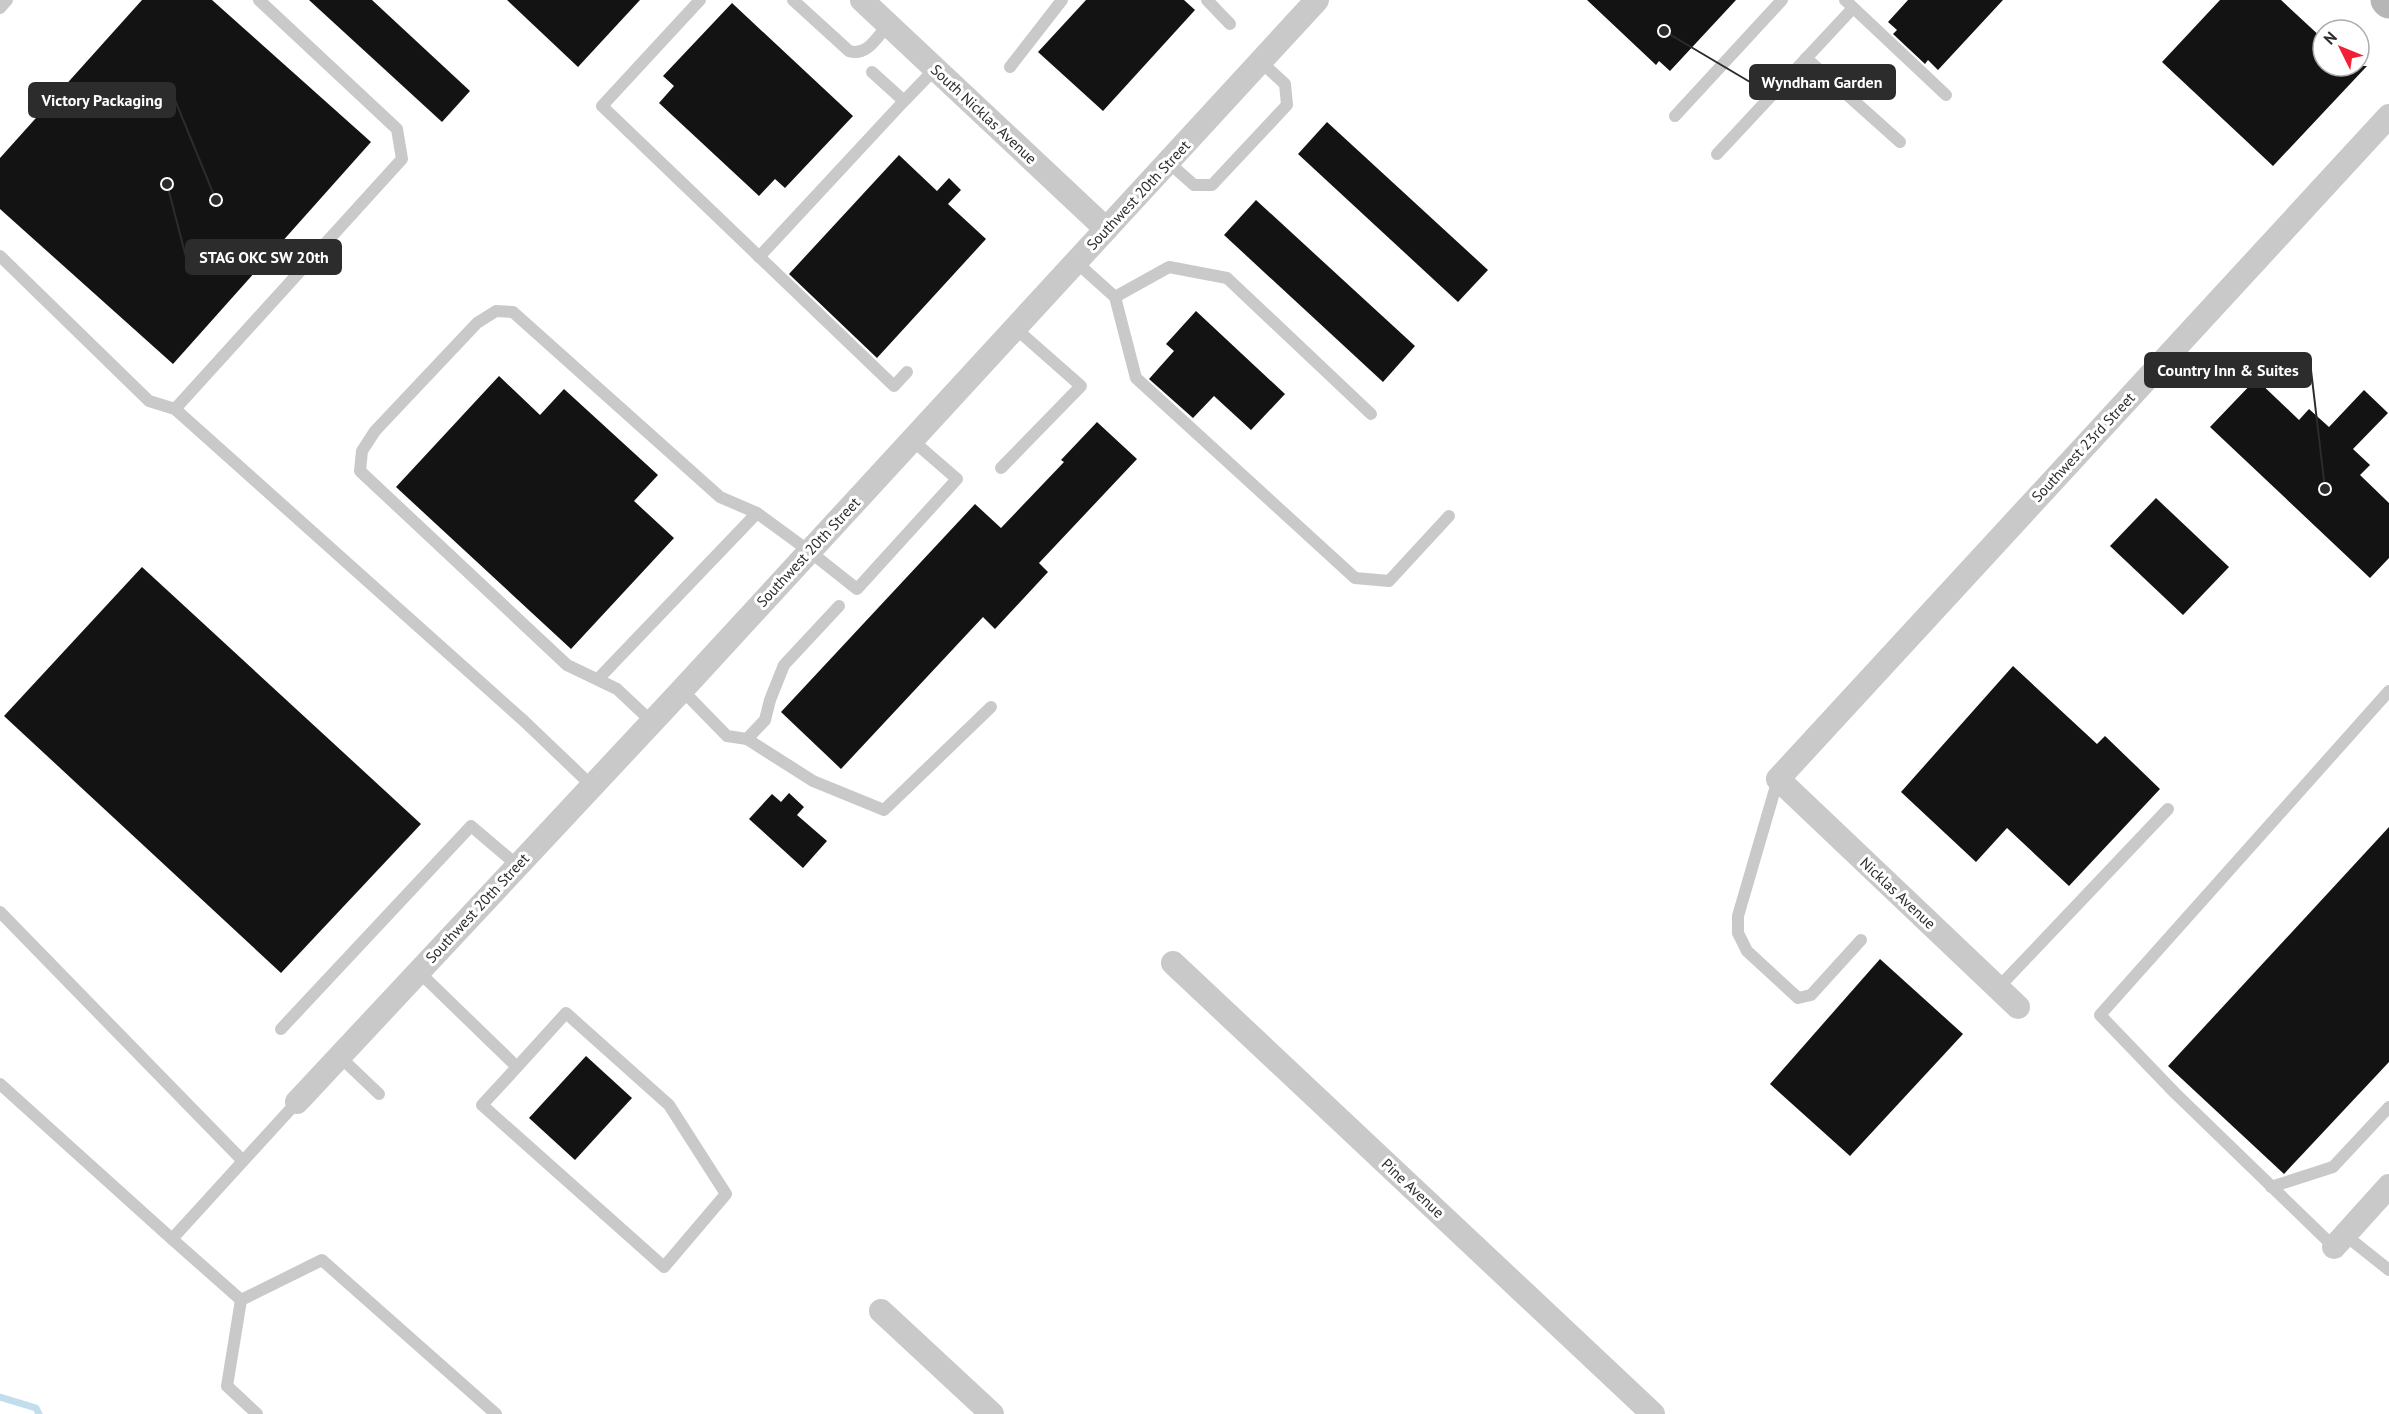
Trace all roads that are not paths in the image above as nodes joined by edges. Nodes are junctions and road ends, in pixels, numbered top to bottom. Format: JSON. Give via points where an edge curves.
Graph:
{"nodes":[{"id":1,"x":7,"y":0,"type":"edge"},
{"id":2,"x":259,"y":0,"type":"edge"},
{"id":3,"x":700,"y":0,"type":"edge"},
{"id":4,"x":793,"y":0,"type":"edge"},
{"id":5,"x":862,"y":0,"type":"edge"},
{"id":6,"x":1062,"y":0,"type":"edge"},
{"id":7,"x":1207,"y":0,"type":"edge"},
{"id":8,"x":1317,"y":0,"type":"edge"},
{"id":9,"x":1782,"y":0,"type":"edge"},
{"id":10,"x":1849,"y":4,"type":"edge"},
{"id":11,"x":0,"y":8,"type":"edge"},
{"id":12,"x":1230,"y":24,"type":"dead end"},
{"id":13,"x":888,"y":25,"type":"junction"},
{"id":14,"x":1806,"y":58,"type":"junction"},
{"id":15,"x":1261,"y":62,"type":"junction"},
{"id":16,"x":1010,"y":67,"type":"dead end"},
{"id":17,"x":935,"y":69,"type":"junction"},
{"id":18,"x":872,"y":72,"type":"dead end"},
{"id":19,"x":1946,"y":95,"type":"dead end"},
{"id":20,"x":904,"y":101,"type":"junction"},
{"id":21,"x":1675,"y":116,"type":"dead end"},
{"id":22,"x":2389,"y":116,"type":"edge"},
{"id":23,"x":1900,"y":142,"type":"dead end"},
{"id":24,"x":1717,"y":154,"type":"dead end"},
{"id":25,"x":1168,"y":162,"type":"junction"},
{"id":26,"x":1106,"y":229,"type":"junction"},
{"id":27,"x":0,"y":256,"type":"edge"},
{"id":28,"x":759,"y":257,"type":"junction"},
{"id":29,"x":1076,"y":262,"type":"junction"},
{"id":30,"x":1115,"y":297,"type":"junction"},
{"id":31,"x":1015,"y":328,"type":"junction"},
{"id":32,"x":907,"y":372,"type":"dead end"},
{"id":33,"x":175,"y":410,"type":"junction"},
{"id":34,"x":1371,"y":414,"type":"dead end"},
{"id":35,"x":912,"y":440,"type":"junction"},
{"id":36,"x":1002,"y":468,"type":"dead end"},
{"id":37,"x":757,"y":513,"type":"junction"},
{"id":38,"x":1449,"y":516,"type":"dead end"},
{"id":39,"x":809,"y":551,"type":"junction"},
{"id":40,"x":839,"y":606,"type":"dead end"},
{"id":41,"x":598,"y":678,"type":"junction"},
{"id":42,"x":682,"y":690,"type":"junction"},
{"id":43,"x":2389,"y":691,"type":"edge"},
{"id":44,"x":991,"y":707,"type":"dead end"},
{"id":45,"x":652,"y":722,"type":"junction"},
{"id":46,"x":747,"y":739,"type":"junction"},
{"id":47,"x":1778,"y":779,"type":"junction"},
{"id":48,"x":592,"y":786,"type":"junction"},
{"id":49,"x":2168,"y":809,"type":"dead end"},
{"id":50,"x":517,"y":866,"type":"junction"},
{"id":51,"x":0,"y":912,"type":"edge"},
{"id":52,"x":1862,"y":940,"type":"dead end"},
{"id":53,"x":1173,"y":963,"type":"dead end"},
{"id":54,"x":418,"y":970,"type":"junction"},
{"id":55,"x":1998,"y":988,"type":"junction"},
{"id":56,"x":2018,"y":1007,"type":"dead end"},
{"id":57,"x":281,"y":1029,"type":"dead end"},
{"id":58,"x":338,"y":1055,"type":"junction"},
{"id":59,"x":517,"y":1067,"type":"junction"},
{"id":60,"x":0,"y":1084,"type":"edge"},
{"id":61,"x":379,"y":1094,"type":"dead end"},
{"id":62,"x":297,"y":1102,"type":"joint"},
{"id":63,"x":2389,"y":1107,"type":"edge"},
{"id":64,"x":243,"y":1161,"type":"junction"},
{"id":65,"x":2389,"y":1186,"type":"edge"},
{"id":66,"x":2271,"y":1187,"type":"junction"},
{"id":67,"x":172,"y":1239,"type":"junction"},
{"id":68,"x":2339,"y":1241,"type":"junction"},
{"id":69,"x":2389,"y":1270,"type":"edge"},
{"id":70,"x":241,"y":1300,"type":"junction"},
{"id":71,"x":880,"y":1311,"type":"dead end"},
{"id":72,"x":257,"y":1414,"type":"edge"},
{"id":73,"x":496,"y":1414,"type":"edge"},
{"id":74,"x":992,"y":1414,"type":"edge"},
{"id":75,"x":1653,"y":1414,"type":"edge"}],
"edges":[{"from":1,"to":11,"type":"lane"},
{"from":2,"to":33,"type":"lane","via":[[398,129],[402,159]]},
{"from":3,"to":28,"type":"lane","via":[[602,106]]},
{"from":4,"to":13,"type":"lane","via":[[856,53],[865,51]]},
{"from":5,"to":13,"type":"street","name":"South Nicklas Avenue"},
{"from":6,"to":16,"type":"lane"},
{"from":7,"to":12,"type":"lane"},
{"from":8,"to":15,"type":"street","name":"Southwest 20th Street"},
{"from":9,"to":21,"type":"lane"},
{"from":10,"to":14,"type":"lane"},
{"from":10,"to":19,"type":"lane"},
{"from":13,"to":17,"type":"street","name":"South Nicklas Avenue"},
{"from":14,"to":23,"type":"lane"},
{"from":14,"to":24,"type":"lane"},
{"from":15,"to":25,"type":"street","name":"Southwest 20th Street"},
{"from":15,"to":25,"type":"lane","via":[[1286,84],[1287,105],[1212,185],[1194,186]]},
{"from":17,"to":20,"type":"lane"},
{"from":17,"to":26,"type":"street","name":"South Nicklas Avenue"},
{"from":18,"to":20,"type":"lane"},
{"from":20,"to":28,"type":"lane"},
{"from":22,"to":47,"type":"street","name":"Southwest 23rd Street"},
{"from":25,"to":26,"type":"street","name":"Southwest 20th Street"},
{"from":26,"to":29,"type":"street","name":"Southwest 20th Street"},
{"from":27,"to":33,"type":"lane","via":[[149,401]]},
{"from":28,"to":32,"type":"lane","via":[[894,386]]},
{"from":29,"to":30,"type":"lane"},
{"from":29,"to":31,"type":"street","name":"Southwest 20th Street"},
{"from":30,"to":34,"type":"lane","via":[[1169,267],[1227,278]]},
{"from":30,"to":38,"type":"lane","via":[[1136,378],[1355,578],[1389,581]]},
{"from":31,"to":35,"type":"street","name":"Southwest 20th Street"},
{"from":31,"to":36,"type":"lane","via":[[1081,386]]},
{"from":33,"to":48,"type":"lane"},
{"from":35,"to":39,"type":"street","name":"Southwest 20th Street"},
{"from":35,"to":39,"type":"lane","via":[[957,480],[857,589]]},
{"from":37,"to":39,"type":"lane"},
{"from":37,"to":41,"type":"lane"},
{"from":37,"to":41,"type":"lane","via":[[720,497],[513,312],[496,311],[477,323],[375,431],[362,451],[360,471],[567,665]]},
{"from":39,"to":42,"type":"street","name":"Southwest 20th Street"},
{"from":40,"to":46,"type":"lane","via":[[784,665],[765,720]]},
{"from":41,"to":45,"type":"lane","via":[[617,689]]},
{"from":42,"to":45,"type":"street","name":"Southwest 20th Street"},
{"from":42,"to":46,"type":"lane","via":[[727,736]]},
{"from":43,"to":66,"type":"lane","via":[[2100,1015]]},
{"from":44,"to":46,"type":"lane","via":[[884,810],[813,781]]},
{"from":45,"to":48,"type":"street","name":"Southwest 20th Street"},
{"from":47,"to":52,"type":"lane","via":[[1738,916],[1738,933],[1747,951],[1798,998],[1811,995]]},
{"from":47,"to":55,"type":"street","name":"Nicklas Avenue"},
{"from":48,"to":50,"type":"street","name":"Southwest 20th Street"},
{"from":49,"to":55,"type":"lane"},
{"from":50,"to":54,"type":"street","name":"Southwest 20th Street"},
{"from":50,"to":57,"type":"lane","via":[[471,826]]},
{"from":51,"to":64,"type":"lane"},
{"from":53,"to":75,"type":"street","name":"Pine Avenue"},
{"from":54,"to":58,"type":"street","name":"Southwest 20th Street"},
{"from":54,"to":59,"type":"lane"},
{"from":55,"to":56,"type":"street","name":"Nicklas Avenue"},
{"from":58,"to":61,"type":"lane"},
{"from":58,"to":62,"type":"street","name":"Southwest 20th Street"},
{"from":59,"to":59,"type":"lane","via":[[482,1105],[664,1267],[726,1194],[669,1105],[566,1013]]},
{"from":60,"to":67,"type":"lane"},
{"from":62,"to":64,"type":"lane"},
{"from":63,"to":66,"type":"lane","via":[[2332,1167]]},
{"from":64,"to":67,"type":"lane"},
{"from":65,"to":68,"type":"street"},
{"from":66,"to":68,"type":"lane"},
{"from":67,"to":70,"type":"lane"},
{"from":68,"to":69,"type":"lane"},
{"from":70,"to":72,"type":"lane","via":[[227,1386]]},
{"from":70,"to":73,"type":"lane","via":[[322,1260]]},
{"from":71,"to":74,"type":"street"}]}
